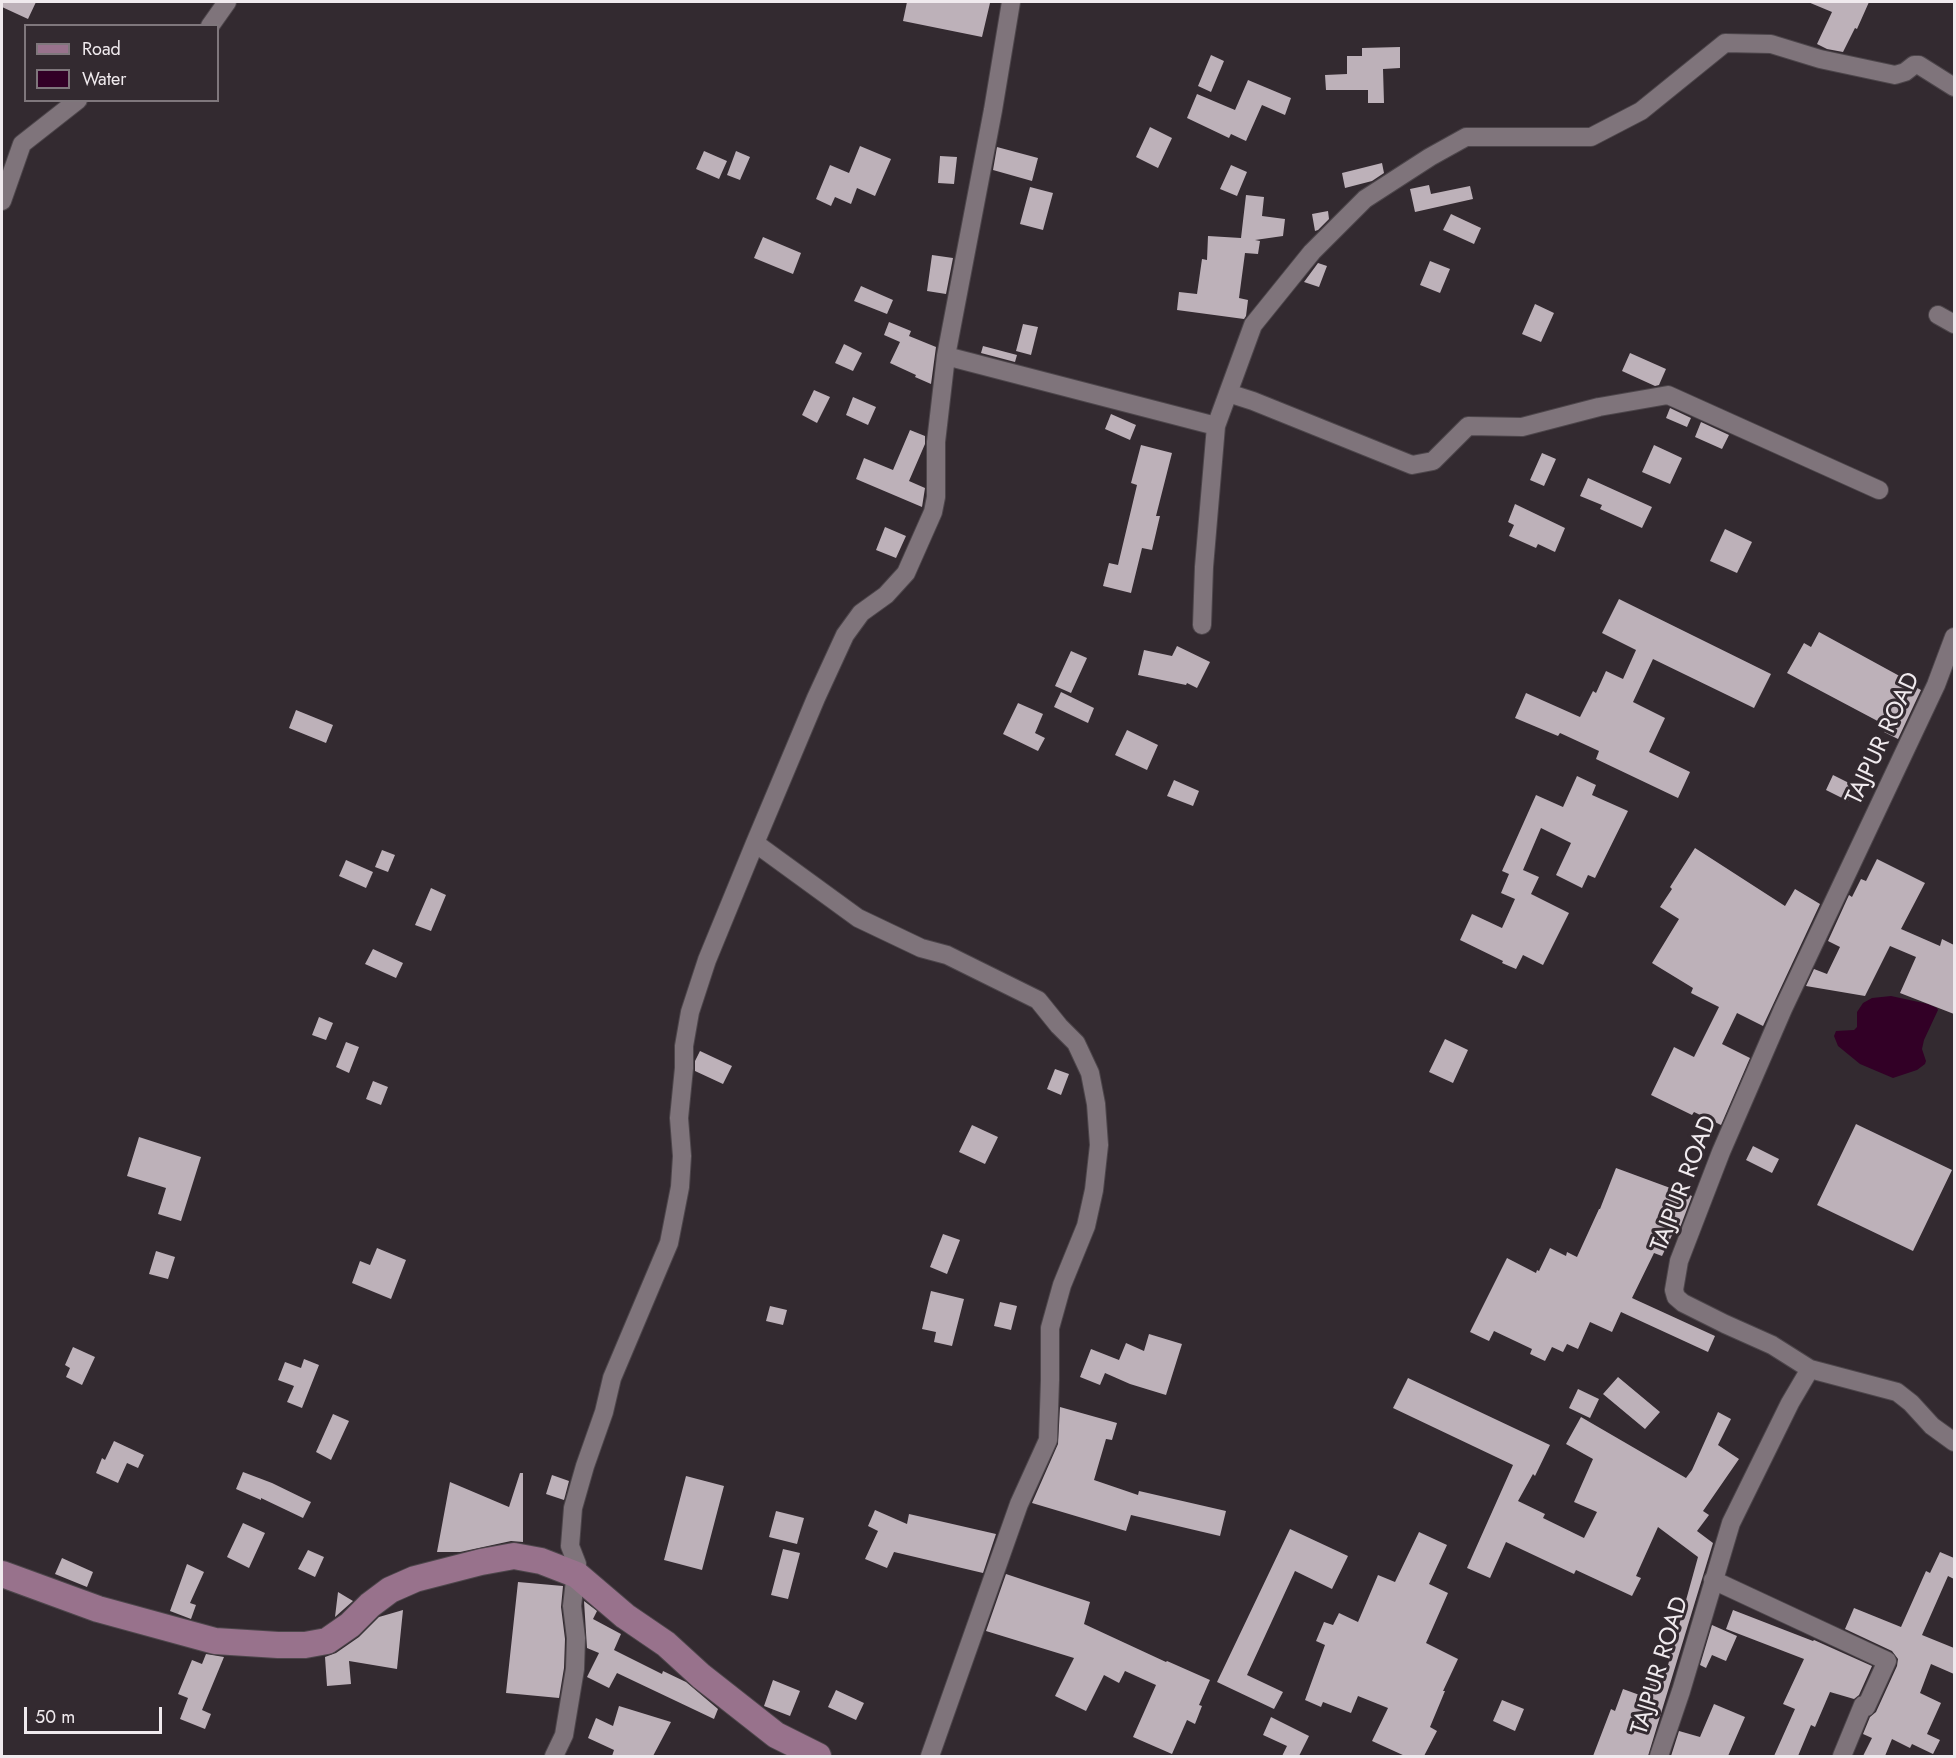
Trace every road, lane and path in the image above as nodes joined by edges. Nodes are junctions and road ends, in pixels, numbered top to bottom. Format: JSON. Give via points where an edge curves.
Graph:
{"nodes":[{"id":1,"x":227,"y":2,"type":"edge"},
{"id":2,"x":1011,"y":2,"type":"edge"},
{"id":3,"x":211,"y":24,"type":"edge"},
{"id":4,"x":1954,"y":87,"type":"edge"},
{"id":5,"x":75,"y":102,"type":"edge"},
{"id":6,"x":2,"y":201,"type":"edge"},
{"id":7,"x":1938,"y":315,"type":"dead end"},
{"id":8,"x":1954,"y":324,"type":"edge"},
{"id":9,"x":946,"y":356,"type":"junction"},
{"id":10,"x":1228,"y":393,"type":"junction"},
{"id":11,"x":1216,"y":426,"type":"junction"},
{"id":12,"x":1879,"y":490,"type":"dead end"},
{"id":13,"x":1202,"y":625,"type":"dead end"},
{"id":14,"x":1954,"y":637,"type":"edge"},
{"id":15,"x":755,"y":843,"type":"junction"},
{"id":16,"x":1810,"y":1369,"type":"junction"},
{"id":17,"x":1954,"y":1442,"type":"edge"},
{"id":18,"x":2,"y":1574,"type":"edge"},
{"id":19,"x":577,"y":1575,"type":"junction"},
{"id":20,"x":1713,"y":1580,"type":"junction"},
{"id":21,"x":554,"y":1756,"type":"edge"},
{"id":22,"x":818,"y":1756,"type":"edge"},
{"id":23,"x":930,"y":1756,"type":"edge"},
{"id":24,"x":1659,"y":1756,"type":"edge"},
{"id":25,"x":1842,"y":1756,"type":"edge"}],
"edges":[{"from":1,"to":3,"type":"street"},
{"from":2,"to":9,"type":"street"},
{"from":4,"to":10,"type":"street","via":[[1914,64],[1895,75],[1771,44],[1725,43],[1641,111],[1591,137],[1466,137],[1365,199],[1312,252],[1253,325]]},
{"from":5,"to":6,"type":"street","via":[[22,144]]},
{"from":7,"to":8,"type":"street"},
{"from":9,"to":11,"type":"street"},
{"from":9,"to":15,"type":"street","via":[[936,442],[936,497],[926,531],[906,573],[886,595],[861,613],[845,634]]},
{"from":10,"to":11,"type":"street"},
{"from":10,"to":12,"type":"street","via":[[1412,465],[1433,461],[1468,426],[1522,427],[1599,407],[1668,395]]},
{"from":11,"to":13,"type":"street"},
{"from":14,"to":16,"type":"street","name":"TAJPUR ROAD","via":[[1936,685],[1721,1152],[1676,1272],[1674,1290],[1683,1303],[1772,1345]]},
{"from":15,"to":19,"type":"street","via":[[690,1012],[679,1118],[680,1187],[669,1243],[612,1378],[573,1508],[570,1546]]},
{"from":15,"to":23,"type":"street","via":[[858,918],[921,948],[947,955],[1038,1000],[1076,1042],[1090,1073],[1096,1104],[1099,1145],[1094,1190],[1086,1226],[1050,1328],[1048,1440],[1019,1504]]},
{"from":16,"to":17,"type":"street","via":[[1897,1392]]},
{"from":16,"to":20,"type":"street","name":"TAJPUR ROAD","via":[[1731,1523]]},
{"from":18,"to":19,"type":"main road","via":[[163,1628],[215,1641],[278,1645],[327,1641],[390,1590],[415,1579],[481,1562],[514,1556],[541,1561]]},
{"from":19,"to":21,"type":"street","via":[[572,1606],[576,1638],[571,1702],[564,1735]]},
{"from":19,"to":22,"type":"main road","via":[[776,1735]]},
{"from":20,"to":24,"type":"street","name":"TAJPUR ROAD"},
{"from":20,"to":25,"type":"street","via":[[1887,1661]]}]}
